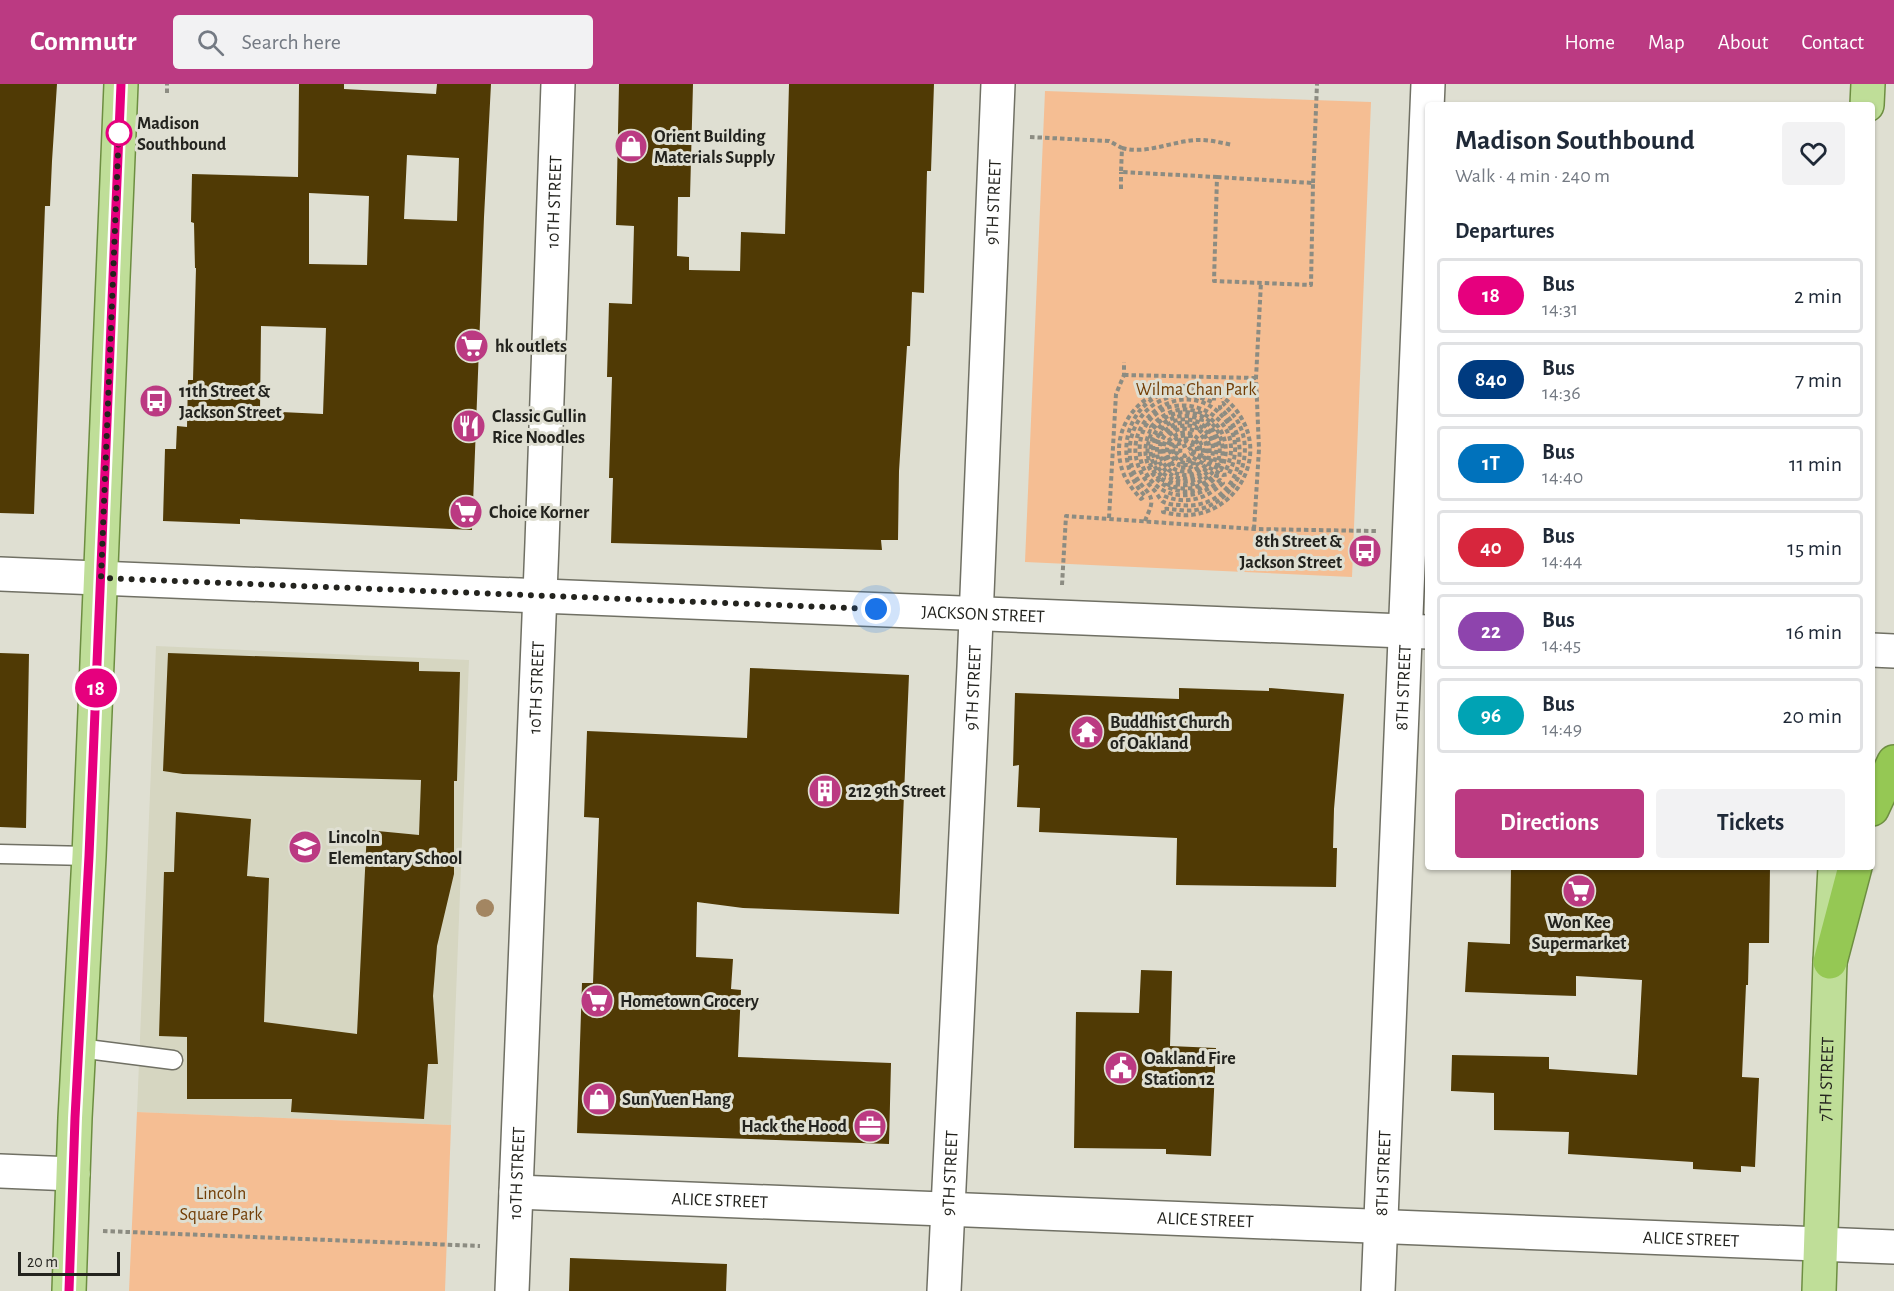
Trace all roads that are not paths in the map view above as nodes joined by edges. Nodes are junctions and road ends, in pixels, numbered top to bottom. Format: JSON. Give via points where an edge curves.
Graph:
{"nodes":[{"id":1,"x":121,"y":84,"type":"edge"},
{"id":2,"x":558,"y":84,"type":"edge"},
{"id":3,"x":998,"y":84,"type":"edge"},
{"id":4,"x":1428,"y":84,"type":"edge"},
{"id":5,"x":1868,"y":84,"type":"edge"},
{"id":6,"x":1427,"y":102,"type":"edge"},
{"id":7,"x":1867,"y":102,"type":"edge"},
{"id":8,"x":1425,"y":155,"type":"edge"},
{"id":9,"x":0,"y":574,"type":"edge"},
{"id":10,"x":101,"y":578,"type":"junction"},
{"id":11,"x":540,"y":596,"type":"junction"},
{"id":12,"x":976,"y":614,"type":"junction"},
{"id":13,"x":1417,"y":631,"type":"edge"},
{"id":14,"x":1875,"y":650,"type":"edge"},
{"id":15,"x":1894,"y":651,"type":"edge"},
{"id":16,"x":1894,"y":762,"type":"edge"},
{"id":17,"x":1875,"y":803,"type":"edge"},
{"id":18,"x":0,"y":854,"type":"edge"},
{"id":19,"x":89,"y":856,"type":"junction"},
{"id":20,"x":1835,"y":870,"type":"edge"},
{"id":21,"x":1854,"y":870,"type":"edge"},
{"id":22,"x":1830,"y":963,"type":"junction"},
{"id":23,"x":79,"y":1048,"type":"junction"},
{"id":24,"x":173,"y":1060,"type":"dead end"},
{"id":25,"x":0,"y":1171,"type":"edge"},
{"id":26,"x":73,"y":1174,"type":"junction"},
{"id":27,"x":516,"y":1192,"type":"junction"},
{"id":28,"x":947,"y":1209,"type":"junction"},
{"id":29,"x":1382,"y":1227,"type":"junction"},
{"id":30,"x":1821,"y":1245,"type":"junction"},
{"id":31,"x":1894,"y":1248,"type":"edge"},
{"id":32,"x":69,"y":1291,"type":"edge"},
{"id":33,"x":512,"y":1291,"type":"edge"},
{"id":34,"x":944,"y":1291,"type":"edge"},
{"id":35,"x":1378,"y":1291,"type":"edge"},
{"id":36,"x":1819,"y":1291,"type":"edge"}],
"edges":[{"from":1,"to":10,"type":"main road"},
{"from":2,"to":11,"type":"street","name":"10TH STREET"},
{"from":3,"to":12,"type":"street","name":"9TH STREET"},
{"from":4,"to":6,"type":"street","name":"8TH STREET"},
{"from":5,"to":7,"type":"main road"},
{"from":8,"to":13,"type":"street","name":"8TH STREET","via":[[1409,532]]},
{"from":9,"to":10,"type":"street","name":"JACKSON STREET"},
{"from":10,"to":11,"type":"street","name":"JACKSON STREET"},
{"from":10,"to":19,"type":"main road"},
{"from":11,"to":12,"type":"street","name":"JACKSON STREET"},
{"from":11,"to":27,"type":"street","name":"10TH STREET"},
{"from":12,"to":13,"type":"street","name":"JACKSON STREET"},
{"from":12,"to":28,"type":"street","name":"9TH STREET"},
{"from":13,"to":29,"type":"street","name":"8TH STREET"},
{"from":14,"to":15,"type":"street"},
{"from":16,"to":17,"type":"highway"},
{"from":18,"to":19,"type":"lane"},
{"from":19,"to":23,"type":"main road"},
{"from":20,"to":22,"type":"main road","name":"7TH STREET"},
{"from":21,"to":22,"type":"highway"},
{"from":22,"to":30,"type":"main road","name":"7TH STREET"},
{"from":23,"to":24,"type":"lane"},
{"from":23,"to":26,"type":"main road"},
{"from":25,"to":26,"type":"street"},
{"from":26,"to":32,"type":"main road"},
{"from":27,"to":28,"type":"street","name":"ALICE STREET"},
{"from":27,"to":33,"type":"street","name":"10TH STREET"},
{"from":28,"to":29,"type":"street","name":"ALICE STREET"},
{"from":28,"to":34,"type":"street","name":"9TH STREET"},
{"from":29,"to":30,"type":"street","name":"ALICE STREET"},
{"from":29,"to":35,"type":"street","name":"8TH STREET"},
{"from":30,"to":31,"type":"street","name":"ALICE STREET"},
{"from":30,"to":36,"type":"main road","name":"7TH STREET"}]}
